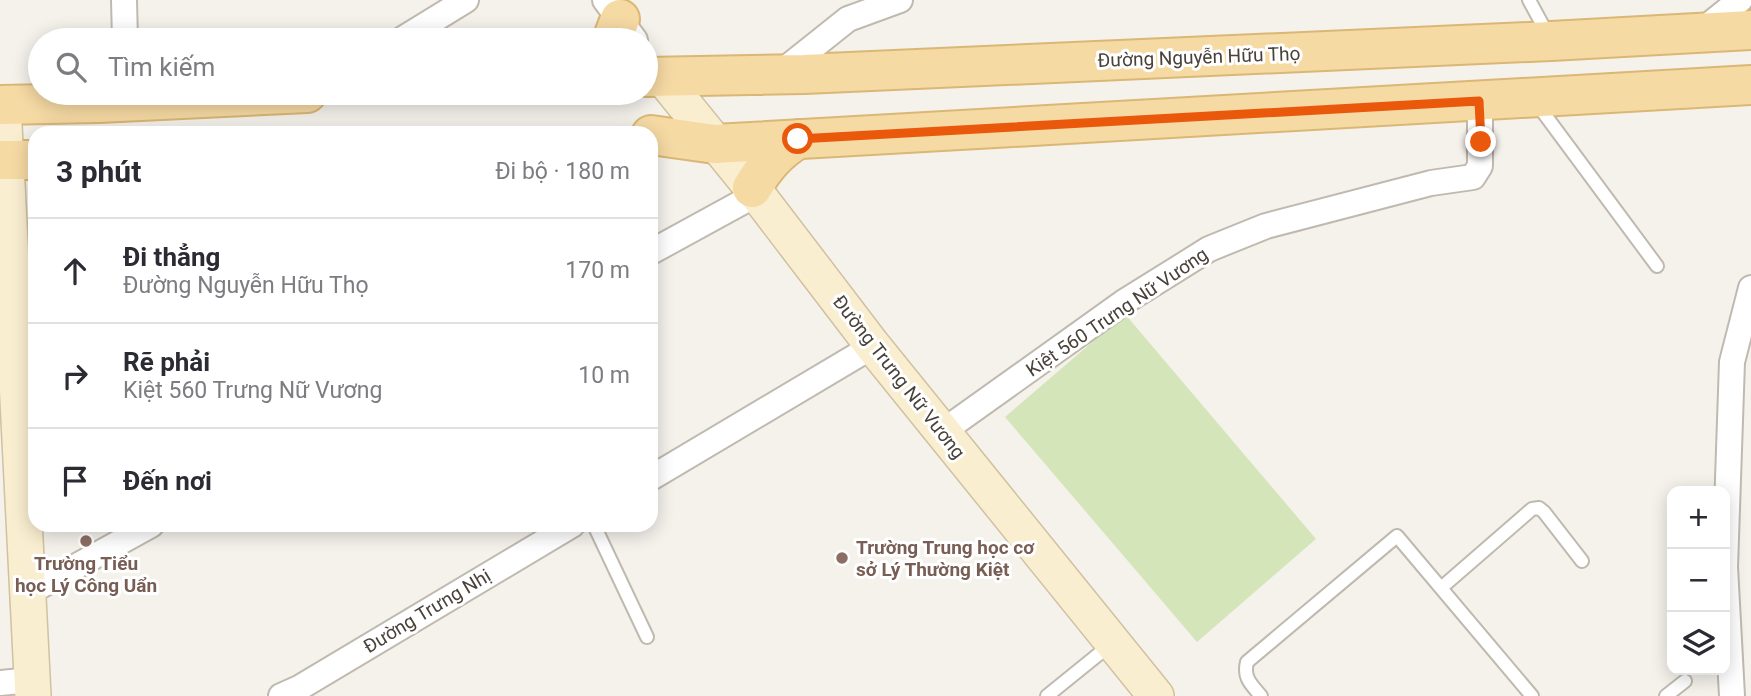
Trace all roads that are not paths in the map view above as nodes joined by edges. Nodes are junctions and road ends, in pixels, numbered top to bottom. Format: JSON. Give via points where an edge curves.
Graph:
{"nodes":[{"id":1,"x":124,"y":0,"type":"edge"},
{"id":2,"x":466,"y":0,"type":"edge"},
{"id":3,"x":900,"y":0,"type":"edge"},
{"id":4,"x":1529,"y":0,"type":"edge"},
{"id":5,"x":1740,"y":0,"type":"edge"},
{"id":6,"x":125,"y":28,"type":"edge"},
{"id":7,"x":420,"y":28,"type":"edge"},
{"id":8,"x":1751,"y":30,"type":"edge"},
{"id":9,"x":1699,"y":33,"type":"junction"},
{"id":10,"x":1551,"y":41,"type":"junction"},
{"id":11,"x":658,"y":70,"type":"edge"},
{"id":12,"x":779,"y":74,"type":"junction"},
{"id":13,"x":658,"y":78,"type":"edge"},
{"id":14,"x":1751,"y":85,"type":"edge"},
{"id":15,"x":1533,"y":98,"type":"junction"},
{"id":16,"x":1479,"y":101,"type":"junction"},
{"id":17,"x":28,"y":103,"type":"edge"},
{"id":18,"x":1,"y":105,"type":"edge"},
{"id":19,"x":658,"y":136,"type":"edge"},
{"id":20,"x":798,"y":139,"type":"junction"},
{"id":21,"x":715,"y":144,"type":"junction"},
{"id":22,"x":14,"y":160,"type":"edge"},
{"id":23,"x":754,"y":191,"type":"junction"},
{"id":24,"x":658,"y":248,"type":"edge"},
{"id":25,"x":1657,"y":267,"type":"dead end"},
{"id":26,"x":1751,"y":288,"type":"edge"},
{"id":27,"x":873,"y":346,"type":"junction"},
{"id":28,"x":942,"y":432,"type":"junction"},
{"id":29,"x":10,"y":440,"type":"edge"},
{"id":30,"x":658,"y":474,"type":"edge"},
{"id":31,"x":138,"y":532,"type":"edge"},
{"id":32,"x":560,"y":532,"type":"edge"},
{"id":33,"x":597,"y":532,"type":"edge"},
{"id":34,"x":1582,"y":561,"type":"dead end"},
{"id":35,"x":1441,"y":588,"type":"junction"},
{"id":36,"x":26,"y":594,"type":"junction"},
{"id":37,"x":647,"y":637,"type":"dead end"},
{"id":38,"x":1113,"y":643,"type":"junction"},
{"id":39,"x":1685,"y":681,"type":"dead end"},
{"id":40,"x":21,"y":686,"type":"edge"},
{"id":41,"x":294,"y":693,"type":"edge"},
{"id":42,"x":1047,"y":696,"type":"edge"},
{"id":43,"x":1156,"y":696,"type":"edge"},
{"id":44,"x":1261,"y":696,"type":"edge"},
{"id":45,"x":1532,"y":696,"type":"edge"},
{"id":46,"x":1666,"y":696,"type":"edge"},
{"id":47,"x":1732,"y":696,"type":"edge"}],
"edges":[{"from":1,"to":6,"type":"street"},
{"from":2,"to":7,"type":"street"},
{"from":3,"to":12,"type":"street","via":[[848,19]]},
{"from":4,"to":10,"type":"lane"},
{"from":5,"to":9,"type":"street"},
{"from":8,"to":9,"type":"main road","name":"Đường Nguyễn Hữu Thọ"},
{"from":9,"to":10,"type":"main road","name":"Đường Nguyễn Hữu Thọ"},
{"from":10,"to":12,"type":"main road","name":"Đường Nguyễn Hữu Thọ"},
{"from":11,"to":12,"type":"main road","name":"Đường Nguyễn Hữu Thọ"},
{"from":13,"to":21,"type":"main road","name":"Đường Trưng Nữ Vương"},
{"from":14,"to":15,"type":"main road"},
{"from":15,"to":16,"type":"main road"},
{"from":15,"to":25,"type":"lane"},
{"from":16,"to":20,"type":"main road"},
{"from":16,"to":28,"type":"street","name":"Kiệt 560 Trưng Nữ Vương","via":[[1480,166],[1473,177],[1432,183],[1265,226],[1209,249],[1124,302]]},
{"from":17,"to":18,"type":"main road"},
{"from":18,"to":22,"type":"main road"},
{"from":19,"to":21,"type":"main road"},
{"from":20,"to":21,"type":"main road"},
{"from":20,"to":23,"type":"main road","via":[[771,159]]},
{"from":21,"to":23,"type":"main road","name":"Đường Trưng Nữ Vương"},
{"from":22,"to":29,"type":"main road"},
{"from":23,"to":24,"type":"street"},
{"from":23,"to":27,"type":"main road","name":"Đường Trưng Nữ Vương"},
{"from":26,"to":47,"type":"street","via":[[1732,362],[1725,567]]},
{"from":27,"to":28,"type":"main road","name":"Đường Trưng Nữ Vương"},
{"from":27,"to":30,"type":"street"},
{"from":28,"to":38,"type":"main road","name":"Đường Trưng Nữ Vương"},
{"from":29,"to":36,"type":"main road"},
{"from":31,"to":36,"type":"street"},
{"from":32,"to":41,"type":"street","name":"Đường Trưng Nhị"},
{"from":33,"to":37,"type":"lane"},
{"from":34,"to":35,"type":"lane","via":[[1544,512],[1532,509]]},
{"from":35,"to":44,"type":"lane","via":[[1397,536],[1247,662],[1247,680]]},
{"from":35,"to":45,"type":"lane"},
{"from":36,"to":40,"type":"main road"},
{"from":38,"to":42,"type":"lane"},
{"from":38,"to":43,"type":"main road","name":"Đường Trưng Nữ Vương"},
{"from":39,"to":46,"type":"lane"}]}
